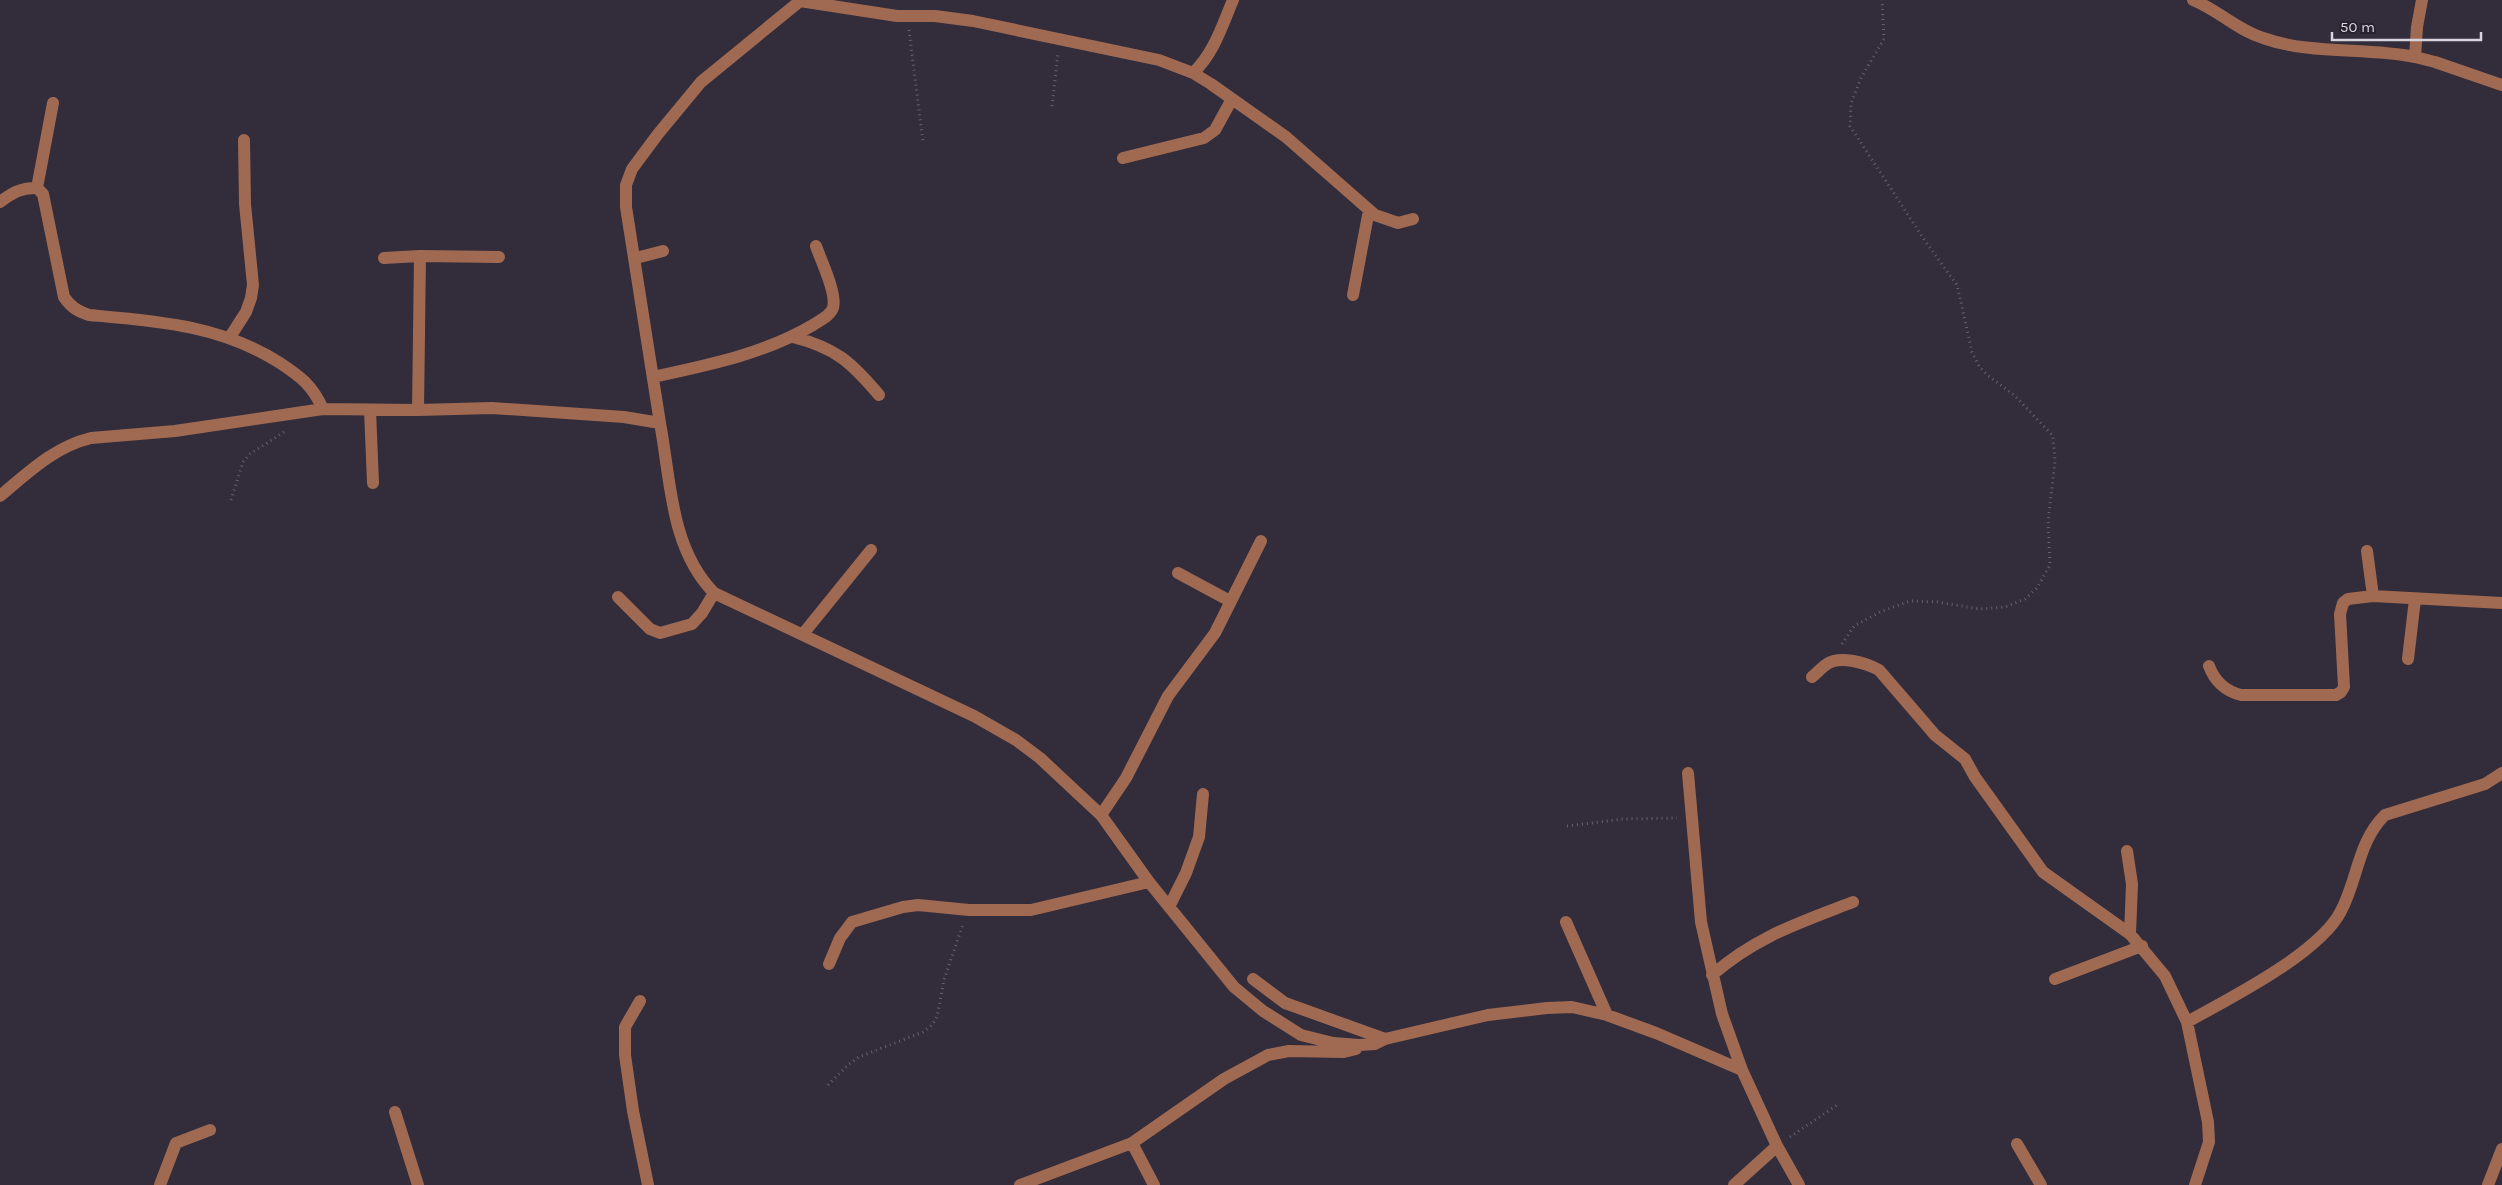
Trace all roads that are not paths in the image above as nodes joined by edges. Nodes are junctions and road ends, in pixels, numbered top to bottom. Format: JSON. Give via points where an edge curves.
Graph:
{"nodes":[{"id":1,"x":1233,"y":0,"type":"edge"},
{"id":2,"x":2193,"y":0,"type":"edge"},
{"id":3,"x":2422,"y":0,"type":"edge"},
{"id":4,"x":2415,"y":58,"type":"junction"},
{"id":5,"x":1193,"y":73,"type":"junction"},
{"id":6,"x":2502,"y":85,"type":"edge"},
{"id":7,"x":1232,"y":99,"type":"junction"},
{"id":8,"x":53,"y":103,"type":"dead end"},
{"id":9,"x":244,"y":140,"type":"dead end"},
{"id":10,"x":1123,"y":158,"type":"dead end"},
{"id":11,"x":36,"y":188,"type":"junction"},
{"id":12,"x":0,"y":202,"type":"edge"},
{"id":13,"x":1369,"y":210,"type":"junction"},
{"id":14,"x":1413,"y":219,"type":"dead end"},
{"id":15,"x":816,"y":246,"type":"dead end"},
{"id":16,"x":663,"y":251,"type":"dead end"},
{"id":17,"x":420,"y":256,"type":"junction"},
{"id":18,"x":499,"y":257,"type":"dead end"},
{"id":19,"x":384,"y":258,"type":"dead end"},
{"id":20,"x":636,"y":258,"type":"junction"},
{"id":21,"x":1353,"y":295,"type":"dead end"},
{"id":22,"x":230,"y":337,"type":"junction"},
{"id":23,"x":793,"y":337,"type":"junction"},
{"id":24,"x":653,"y":377,"type":"junction"},
{"id":25,"x":879,"y":395,"type":"dead end"},
{"id":26,"x":323,"y":409,"type":"junction"},
{"id":27,"x":370,"y":410,"type":"junction"},
{"id":28,"x":418,"y":410,"type":"junction"},
{"id":29,"x":660,"y":423,"type":"junction"},
{"id":30,"x":373,"y":483,"type":"dead end"},
{"id":31,"x":0,"y":496,"type":"edge"},
{"id":32,"x":1261,"y":541,"type":"dead end"},
{"id":33,"x":870,"y":550,"type":"dead end"},
{"id":34,"x":2367,"y":551,"type":"dead end"},
{"id":35,"x":1178,"y":573,"type":"dead end"},
{"id":36,"x":714,"y":593,"type":"junction"},
{"id":37,"x":2373,"y":596,"type":"junction"},
{"id":38,"x":618,"y":597,"type":"dead end"},
{"id":39,"x":2415,"y":599,"type":"junction"},
{"id":40,"x":1230,"y":601,"type":"junction"},
{"id":41,"x":2502,"y":604,"type":"edge"},
{"id":42,"x":803,"y":634,"type":"junction"},
{"id":43,"x":2408,"y":659,"type":"dead end"},
{"id":44,"x":2209,"y":666,"type":"dead end"},
{"id":45,"x":1812,"y":677,"type":"dead end"},
{"id":46,"x":1688,"y":773,"type":"dead end"},
{"id":47,"x":2502,"y":774,"type":"edge"},
{"id":48,"x":1203,"y":794,"type":"dead end"},
{"id":49,"x":1100,"y":815,"type":"junction"},
{"id":50,"x":2127,"y":851,"type":"dead end"},
{"id":51,"x":1149,"y":882,"type":"junction"},
{"id":52,"x":1853,"y":902,"type":"dead end"},
{"id":53,"x":1169,"y":907,"type":"junction"},
{"id":54,"x":1566,"y":922,"type":"dead end"},
{"id":55,"x":2130,"y":934,"type":"junction"},
{"id":56,"x":2142,"y":946,"type":"junction"},
{"id":57,"x":829,"y":964,"type":"dead end"},
{"id":58,"x":1712,"y":975,"type":"junction"},
{"id":59,"x":1253,"y":979,"type":"dead end"},
{"id":60,"x":2054,"y":979,"type":"dead end"},
{"id":61,"x":640,"y":1001,"type":"dead end"},
{"id":62,"x":1607,"y":1015,"type":"junction"},
{"id":63,"x":2187,"y":1022,"type":"junction"},
{"id":64,"x":1380,"y":1041,"type":"junction"},
{"id":65,"x":1742,"y":1070,"type":"junction"},
{"id":66,"x":395,"y":1112,"type":"dead end"},
{"id":67,"x":210,"y":1130,"type":"dead end"},
{"id":68,"x":1132,"y":1143,"type":"junction"},
{"id":69,"x":2017,"y":1144,"type":"dead end"},
{"id":70,"x":1777,"y":1146,"type":"junction"},
{"id":71,"x":2502,"y":1149,"type":"edge"},
{"id":72,"x":160,"y":1185,"type":"edge"},
{"id":73,"x":418,"y":1185,"type":"edge"},
{"id":74,"x":648,"y":1185,"type":"edge"},
{"id":75,"x":1020,"y":1185,"type":"edge"},
{"id":76,"x":1154,"y":1185,"type":"edge"},
{"id":77,"x":1734,"y":1185,"type":"edge"},
{"id":78,"x":1799,"y":1185,"type":"edge"},
{"id":79,"x":2041,"y":1185,"type":"edge"},
{"id":80,"x":2195,"y":1185,"type":"edge"},
{"id":81,"x":2488,"y":1185,"type":"edge"}],
"edges":[{"from":1,"to":5,"type":"street","via":[[1211,51]]},
{"from":2,"to":4,"type":"street","via":[[2231,24],[2264,39],[2299,46]]},
{"from":3,"to":4,"type":"street"},
{"from":4,"to":6,"type":"street"},
{"from":5,"to":7,"type":"street"},
{"from":5,"to":20,"type":"street","via":[[1159,60],[973,21],[935,16],[907,17],[800,1],[701,82],[641,154],[626,185],[626,207]]},
{"from":7,"to":10,"type":"street","via":[[1215,130],[1204,138]]},
{"from":7,"to":13,"type":"street","via":[[1286,138]]},
{"from":8,"to":11,"type":"street"},
{"from":9,"to":22,"type":"street","via":[[245,204],[254,285],[246,312]]},
{"from":11,"to":12,"type":"street","via":[[27,187],[13,192]]},
{"from":11,"to":22,"type":"street","via":[[43,194],[64,297],[70,306],[89,315],[191,326]]},
{"from":13,"to":14,"type":"street","via":[[1387,221],[1398,223]]},
{"from":13,"to":21,"type":"street"},
{"from":15,"to":23,"type":"street","via":[[834,299],[832,310],[828,316]]},
{"from":16,"to":20,"type":"street"},
{"from":17,"to":18,"type":"street"},
{"from":17,"to":19,"type":"street"},
{"from":17,"to":28,"type":"street"},
{"from":20,"to":24,"type":"street"},
{"from":22,"to":26,"type":"street","via":[[258,349],[294,372],[310,385]]},
{"from":23,"to":24,"type":"street","via":[[713,364]]},
{"from":23,"to":25,"type":"street","via":[[826,347],[843,358]]},
{"from":24,"to":29,"type":"street"},
{"from":26,"to":27,"type":"street"},
{"from":26,"to":31,"type":"street","via":[[175,432],[73,442],[47,457]]},
{"from":27,"to":28,"type":"street"},
{"from":27,"to":30,"type":"street"},
{"from":28,"to":29,"type":"street","via":[[492,408],[624,417]]},
{"from":29,"to":36,"type":"street","via":[[682,543],[702,580]]},
{"from":32,"to":40,"type":"street"},
{"from":33,"to":42,"type":"street"},
{"from":34,"to":37,"type":"street"},
{"from":35,"to":40,"type":"street"},
{"from":36,"to":38,"type":"street","via":[[692,624],[660,633],[650,629]]},
{"from":36,"to":42,"type":"street"},
{"from":37,"to":39,"type":"street"},
{"from":37,"to":44,"type":"street","via":[[2348,599],[2343,603],[2340,614],[2344,687],[2336,695],[2241,695],[2230,692],[2213,677]]},
{"from":39,"to":41,"type":"street"},
{"from":39,"to":43,"type":"street"},
{"from":40,"to":49,"type":"street","via":[[1210,642],[1168,696],[1126,778]]},
{"from":42,"to":49,"type":"street","via":[[974,716],[1016,740],[1062,777]]},
{"from":45,"to":55,"type":"street","via":[[1828,663],[1841,659],[1879,670],[1935,734],[1965,759],[2043,872]]},
{"from":46,"to":58,"type":"street","via":[[1701,922]]},
{"from":47,"to":63,"type":"street","via":[[2486,784],[2386,815],[2367,838],[2341,912],[2329,930],[2249,988]]},
{"from":48,"to":53,"type":"street","via":[[1198,837],[1186,873]]},
{"from":49,"to":51,"type":"street"},
{"from":50,"to":55,"type":"street","via":[[2132,884]]},
{"from":51,"to":53,"type":"street"},
{"from":51,"to":57,"type":"street","via":[[1031,910],[969,910],[918,905],[852,922],[840,938]]},
{"from":52,"to":58,"type":"street","via":[[1764,938],[1744,949]]},
{"from":53,"to":64,"type":"street","via":[[1234,987],[1263,1011],[1301,1035],[1358,1045]]},
{"from":54,"to":62,"type":"street"},
{"from":55,"to":56,"type":"street"},
{"from":56,"to":60,"type":"street"},
{"from":56,"to":63,"type":"street","via":[[2165,976]]},
{"from":58,"to":65,"type":"street","via":[[1730,1042]]},
{"from":59,"to":64,"type":"street","via":[[1285,1003]]},
{"from":61,"to":74,"type":"street","via":[[625,1026],[625,1055]]},
{"from":62,"to":64,"type":"street","via":[[1572,1007],[1547,1008],[1488,1016]]},
{"from":62,"to":65,"type":"street"},
{"from":63,"to":80,"type":"street","via":[[2208,1122],[2209,1142]]},
{"from":64,"to":68,"type":"street","via":[[1344,1052],[1289,1051],[1255,1061]]},
{"from":65,"to":70,"type":"street"},
{"from":66,"to":73,"type":"street"},
{"from":67,"to":72,"type":"street","via":[[176,1143]]},
{"from":68,"to":75,"type":"street"},
{"from":68,"to":76,"type":"street"},
{"from":69,"to":79,"type":"street"},
{"from":70,"to":77,"type":"street"},
{"from":70,"to":78,"type":"street"},
{"from":71,"to":81,"type":"street"}]}
